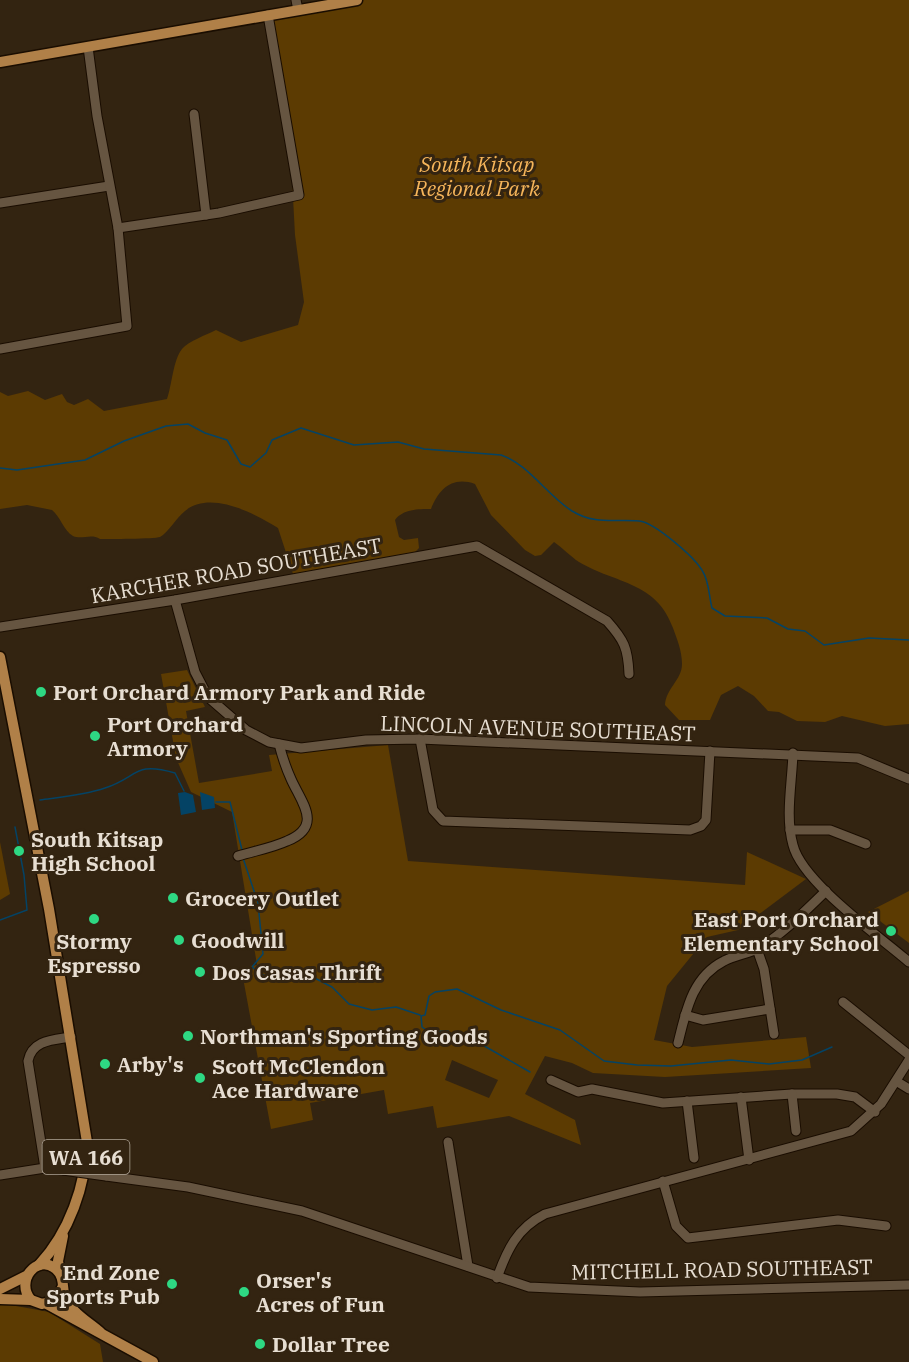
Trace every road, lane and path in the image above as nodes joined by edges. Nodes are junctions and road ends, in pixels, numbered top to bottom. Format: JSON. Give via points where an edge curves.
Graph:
{"nodes":[{"id":1,"x":357,"y":0,"type":"edge"},
{"id":2,"x":297,"y":5,"type":"edge"},
{"id":3,"x":268,"y":15,"type":"junction"},
{"id":4,"x":88,"y":47,"type":"junction"},
{"id":5,"x":0,"y":62,"type":"edge"},
{"id":6,"x":194,"y":114,"type":"dead end"},
{"id":7,"x":109,"y":186,"type":"junction"},
{"id":8,"x":0,"y":203,"type":"edge"},
{"id":9,"x":206,"y":215,"type":"junction"},
{"id":10,"x":118,"y":228,"type":"junction"},
{"id":11,"x":0,"y":349,"type":"edge"},
{"id":12,"x":175,"y":600,"type":"junction"},
{"id":13,"x":0,"y":627,"type":"edge"},
{"id":14,"x":0,"y":657,"type":"edge"},
{"id":15,"x":629,"y":674,"type":"dead end"},
{"id":16,"x":420,"y":739,"type":"junction"},
{"id":17,"x":279,"y":744,"type":"junction"},
{"id":18,"x":710,"y":751,"type":"junction"},
{"id":19,"x":793,"y":753,"type":"junction"},
{"id":20,"x":909,"y":779,"type":"edge"},
{"id":21,"x":790,"y":830,"type":"junction"},
{"id":22,"x":866,"y":844,"type":"dead end"},
{"id":23,"x":237,"y":856,"type":"dead end"},
{"id":24,"x":826,"y":891,"type":"junction"},
{"id":25,"x":756,"y":949,"type":"junction"},
{"id":26,"x":909,"y":962,"type":"edge"},
{"id":27,"x":843,"y":1002,"type":"dead end"},
{"id":28,"x":770,"y":1009,"type":"junction"},
{"id":29,"x":685,"y":1015,"type":"junction"},
{"id":30,"x":774,"y":1034,"type":"dead end"},
{"id":31,"x":71,"y":1037,"type":"junction"},
{"id":32,"x":678,"y":1043,"type":"dead end"},
{"id":33,"x":909,"y":1055,"type":"edge"},
{"id":34,"x":909,"y":1060,"type":"edge"},
{"id":35,"x":551,"y":1080,"type":"dead end"},
{"id":36,"x":896,"y":1081,"type":"junction"},
{"id":37,"x":909,"y":1089,"type":"edge"},
{"id":38,"x":792,"y":1094,"type":"junction"},
{"id":39,"x":741,"y":1097,"type":"junction"},
{"id":40,"x":687,"y":1101,"type":"junction"},
{"id":41,"x":875,"y":1112,"type":"junction"},
{"id":42,"x":796,"y":1131,"type":"dead end"},
{"id":43,"x":448,"y":1142,"type":"dead end"},
{"id":44,"x":694,"y":1158,"type":"dead end"},
{"id":45,"x":749,"y":1160,"type":"junction"},
{"id":46,"x":45,"y":1168,"type":"junction"},
{"id":47,"x":0,"y":1175,"type":"edge"},
{"id":48,"x":663,"y":1181,"type":"junction"},
{"id":49,"x":66,"y":1224,"type":"junction"},
{"id":50,"x":886,"y":1226,"type":"dead end"},
{"id":51,"x":39,"y":1265,"type":"junction"},
{"id":52,"x":468,"y":1266,"type":"junction"},
{"id":53,"x":26,"y":1276,"type":"junction"},
{"id":54,"x":497,"y":1278,"type":"junction"},
{"id":55,"x":62,"y":1281,"type":"junction"},
{"id":56,"x":909,"y":1284,"type":"edge"},
{"id":57,"x":0,"y":1289,"type":"edge"},
{"id":58,"x":0,"y":1299,"type":"edge"},
{"id":59,"x":31,"y":1300,"type":"junction"},
{"id":60,"x":47,"y":1304,"type":"junction"},
{"id":61,"x":100,"y":1332,"type":"junction"},
{"id":62,"x":153,"y":1362,"type":"edge"}],
"edges":[{"from":1,"to":2,"type":"main road"},
{"from":2,"to":3,"type":"main road"},
{"from":3,"to":4,"type":"main road"},
{"from":3,"to":9,"type":"street","via":[[299,195]]},
{"from":4,"to":5,"type":"main road"},
{"from":4,"to":7,"type":"street"},
{"from":6,"to":9,"type":"street"},
{"from":7,"to":8,"type":"street"},
{"from":7,"to":10,"type":"street"},
{"from":9,"to":10,"type":"street"},
{"from":10,"to":11,"type":"street","via":[[127,326]]},
{"from":12,"to":13,"type":"street","name":"KARCHER ROAD SOUTHEAST"},
{"from":12,"to":15,"type":"street","name":"KARCHER ROAD SOUTHEAST","via":[[477,546],[607,621],[623,639]]},
{"from":12,"to":17,"type":"street","name":"LINCOLN AVENUE SOUTHEAST","via":[[195,672],[208,697],[246,730]]},
{"from":14,"to":31,"type":"main road","number":"WA 166"},
{"from":16,"to":17,"type":"street","name":"LINCOLN AVENUE SOUTHEAST","via":[[301,748]]},
{"from":16,"to":18,"type":"street","name":"LINCOLN AVENUE SOUTHEAST"},
{"from":16,"to":18,"type":"street","via":[[433,810],[443,821],[690,830],[706,820]]},
{"from":17,"to":23,"type":"street","via":[[292,781],[306,805],[308,819],[304,831],[289,841]]},
{"from":18,"to":19,"type":"street","name":"LINCOLN AVENUE SOUTHEAST"},
{"from":19,"to":20,"type":"street","name":"LINCOLN AVENUE SOUTHEAST","via":[[858,758]]},
{"from":19,"to":21,"type":"street"},
{"from":21,"to":22,"type":"street","via":[[830,830]]},
{"from":21,"to":24,"type":"street","via":[[798,858]]},
{"from":24,"to":25,"type":"street"},
{"from":24,"to":26,"type":"street"},
{"from":25,"to":28,"type":"street","via":[[764,969]]},
{"from":25,"to":29,"type":"street","via":[[724,961],[705,975],[690,997]]},
{"from":27,"to":33,"type":"street"},
{"from":28,"to":29,"type":"street","via":[[703,1020]]},
{"from":28,"to":30,"type":"street"},
{"from":29,"to":32,"type":"street"},
{"from":31,"to":46,"type":"street","via":[[36,1045],[28,1061]]},
{"from":31,"to":49,"type":"main road","number":"WA 166","via":[[86,1154],[78,1194]]},
{"from":34,"to":36,"type":"street"},
{"from":35,"to":40,"type":"street","via":[[578,1092],[592,1089],[653,1102]]},
{"from":36,"to":37,"type":"street"},
{"from":36,"to":41,"type":"street"},
{"from":38,"to":39,"type":"street"},
{"from":38,"to":41,"type":"street","via":[[855,1097]]},
{"from":38,"to":42,"type":"street"},
{"from":39,"to":40,"type":"street"},
{"from":39,"to":45,"type":"street"},
{"from":40,"to":44,"type":"street"},
{"from":41,"to":45,"type":"street","via":[[845,1134]]},
{"from":43,"to":52,"type":"street"},
{"from":45,"to":48,"type":"street"},
{"from":46,"to":47,"type":"street","name":"MITCHELL ROAD SOUTHEAST"},
{"from":46,"to":52,"type":"street","name":"MITCHELL ROAD SOUTHEAST","bridge":true,"via":[[188,1187],[302,1211]]},
{"from":48,"to":50,"type":"street","via":[[676,1226],[688,1238],[838,1220]]},
{"from":48,"to":54,"type":"street","via":[[558,1209],[533,1220],[516,1237]]},
{"from":49,"to":51,"type":"main road","number":"WA 166"},
{"from":49,"to":55,"type":"main road","number":"WA 166","via":[[58,1261]]},
{"from":51,"to":53,"type":"main road","number":"WA 166"},
{"from":51,"to":55,"type":"main road","via":[[52,1267]]},
{"from":52,"to":54,"type":"street","name":"MITCHELL ROAD SOUTHEAST"},
{"from":53,"to":57,"type":"main road"},
{"from":53,"to":59,"type":"main road","via":[[24,1286]]},
{"from":54,"to":56,"type":"street","name":"MITCHELL ROAD SOUTHEAST","via":[[529,1287],[598,1292]]},
{"from":55,"to":60,"type":"main road","via":[[60,1296]]},
{"from":55,"to":61,"type":"main road","via":[[68,1304]]},
{"from":58,"to":59,"type":"main road"},
{"from":59,"to":60,"type":"main road"},
{"from":60,"to":61,"type":"main road"},
{"from":61,"to":62,"type":"main road"}]}
